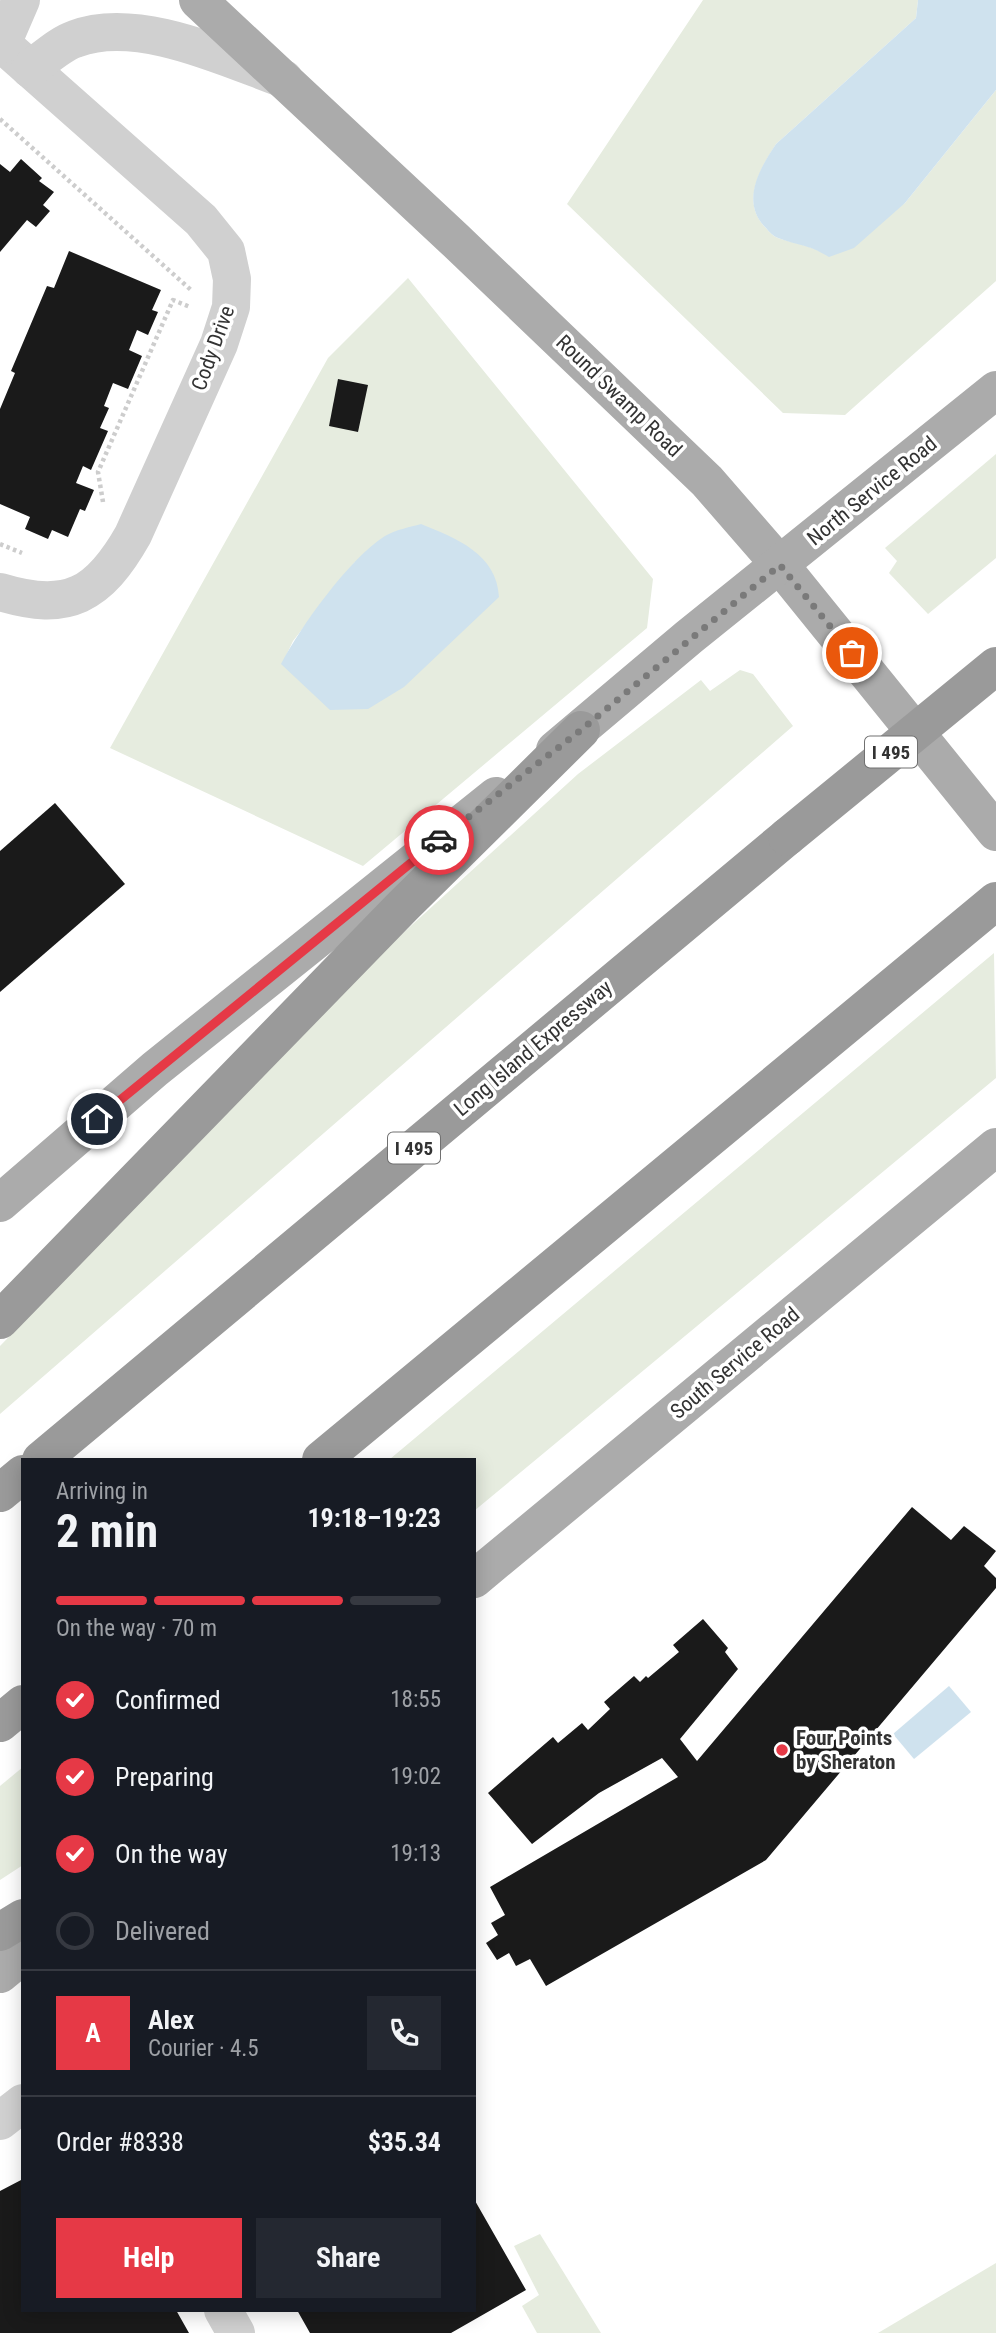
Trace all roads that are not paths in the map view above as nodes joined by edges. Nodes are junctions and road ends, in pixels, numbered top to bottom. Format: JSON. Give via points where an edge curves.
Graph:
{"nodes":[{"id":1,"x":21,"y":0,"type":"edge"},
{"id":2,"x":198,"y":0,"type":"edge"},
{"id":3,"x":11,"y":52,"type":"edge"},
{"id":4,"x":285,"y":80,"type":"junction"},
{"id":5,"x":996,"y":390,"type":"edge"},
{"id":6,"x":780,"y":565,"type":"junction"},
{"id":7,"x":0,"y":592,"type":"edge"},
{"id":8,"x":996,"y":666,"type":"edge"},
{"id":9,"x":581,"y":730,"type":"junction"},
{"id":10,"x":996,"y":832,"type":"edge"},
{"id":11,"x":996,"y":901,"type":"edge"},
{"id":12,"x":996,"y":1147,"type":"edge"},
{"id":13,"x":0,"y":1203,"type":"edge"},
{"id":14,"x":0,"y":1320,"type":"edge"},
{"id":15,"x":43,"y":1458,"type":"edge"},
{"id":16,"x":323,"y":1458,"type":"edge"},
{"id":17,"x":21,"y":1476,"type":"edge"},
{"id":18,"x":0,"y":1493,"type":"edge"},
{"id":19,"x":476,"y":1577,"type":"edge"},
{"id":20,"x":21,"y":1706,"type":"edge"},
{"id":21,"x":0,"y":1723,"type":"edge"},
{"id":22,"x":21,"y":1919,"type":"edge"},
{"id":23,"x":0,"y":1932,"type":"edge"},
{"id":24,"x":21,"y":1957,"type":"edge"},
{"id":25,"x":0,"y":1973,"type":"edge"},
{"id":26,"x":21,"y":2105,"type":"edge"},
{"id":27,"x":0,"y":2121,"type":"edge"},
{"id":28,"x":224,"y":2312,"type":"edge"},
{"id":29,"x":236,"y":2333,"type":"edge"}],
"edges":[{"from":1,"to":3,"type":"street"},
{"from":2,"to":4,"type":"main road","name":"Round Swamp Road"},
{"from":3,"to":4,"type":"street","via":[[120,31],[184,43]]},
{"from":3,"to":7,"type":"street","name":"Cody Drive","via":[[201,220],[226,251],[232,279],[231,307],[213,357],[118,563],[96,585],[68,599],[31,602]]},
{"from":4,"to":6,"type":"main road","name":"Round Swamp Road","via":[[675,449]]},
{"from":5,"to":6,"type":"main road","name":"North Service Road"},
{"from":6,"to":9,"type":"main road","name":"North Service Road"},
{"from":6,"to":10,"type":"main road","name":"Round Swamp Road"},
{"from":8,"to":15,"type":"highway","name":"Long Island Expressway","number":"I 495","bridge":true},
{"from":9,"to":13,"type":"main road","name":"North Service Road","via":[[166,1061]]},
{"from":9,"to":14,"type":"highway"},
{"from":11,"to":16,"type":"highway"},
{"from":12,"to":19,"type":"main road","name":"South Service Road"},
{"from":17,"to":18,"type":"highway"},
{"from":20,"to":21,"type":"highway"},
{"from":22,"to":23,"type":"highway"},
{"from":24,"to":25,"type":"main road"},
{"from":26,"to":27,"type":"street"},
{"from":28,"to":29,"type":"street"}]}
